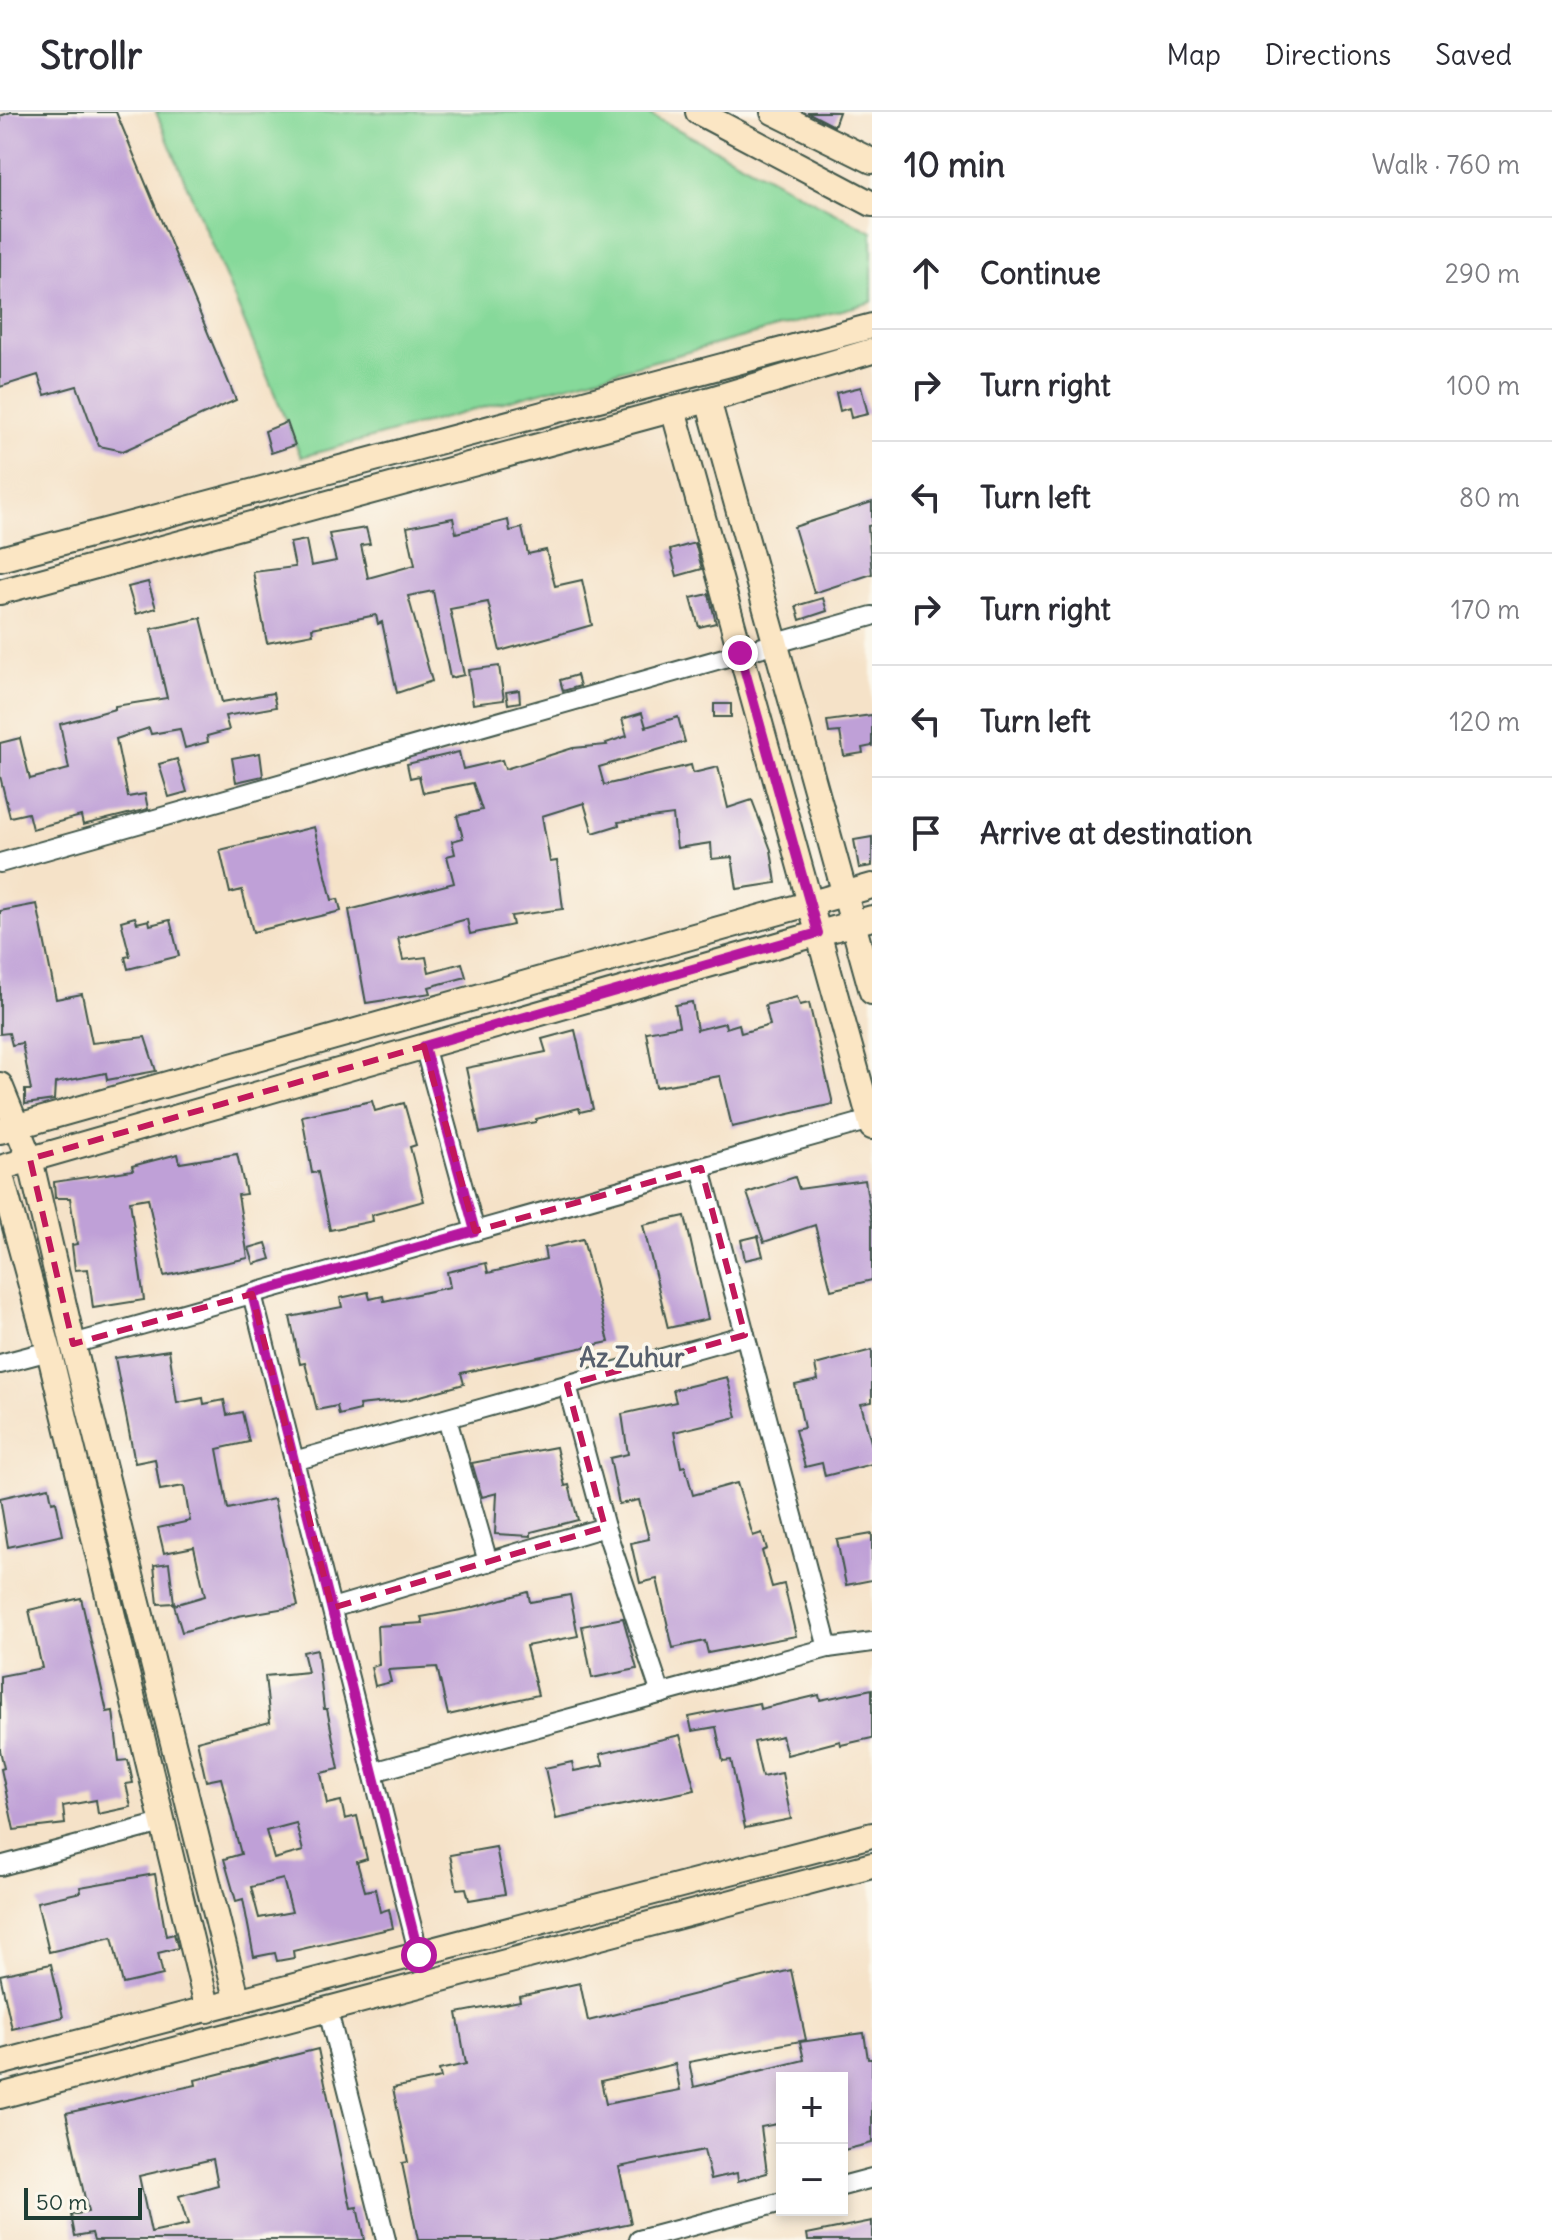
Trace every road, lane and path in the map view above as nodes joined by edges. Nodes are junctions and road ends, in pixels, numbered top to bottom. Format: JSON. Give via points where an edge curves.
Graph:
{"nodes":[{"id":1,"x":698,"y":112,"type":"edge"},
{"id":2,"x":773,"y":112,"type":"edge"},
{"id":3,"x":872,"y":161,"type":"edge"},
{"id":4,"x":872,"y":204,"type":"edge"},
{"id":5,"x":872,"y":326,"type":"edge"},
{"id":6,"x":872,"y":351,"type":"edge"},
{"id":7,"x":708,"y":400,"type":"junction"},
{"id":8,"x":673,"y":409,"type":"junction"},
{"id":9,"x":0,"y":559,"type":"edge"},
{"id":10,"x":0,"y":592,"type":"edge"},
{"id":11,"x":872,"y":616,"type":"edge"},
{"id":12,"x":775,"y":643,"type":"junction"},
{"id":13,"x":740,"y":653,"type":"junction"},
{"id":14,"x":0,"y":863,"type":"edge"},
{"id":15,"x":872,"y":886,"type":"edge"},
{"id":16,"x":845,"y":893,"type":"junction"},
{"id":17,"x":810,"y":903,"type":"junction"},
{"id":18,"x":862,"y":921,"type":"edge"},
{"id":19,"x":818,"y":933,"type":"junction"},
{"id":20,"x":872,"y":992,"type":"edge"},
{"id":21,"x":424,"y":1046,"type":"junction"},
{"id":22,"x":0,"y":1085,"type":"edge"},
{"id":23,"x":871,"y":1124,"type":"edge"},
{"id":24,"x":9,"y":1129,"type":"edge"},
{"id":25,"x":30,"y":1159,"type":"junction"},
{"id":26,"x":701,"y":1168,"type":"junction"},
{"id":27,"x":0,"y":1170,"type":"edge"},
{"id":28,"x":475,"y":1231,"type":"junction"},
{"id":29,"x":252,"y":1294,"type":"junction"},
{"id":30,"x":745,"y":1335,"type":"junction"},
{"id":31,"x":61,"y":1347,"type":"junction"},
{"id":32,"x":0,"y":1364,"type":"edge"},
{"id":33,"x":567,"y":1385,"type":"junction"},
{"id":34,"x":447,"y":1419,"type":"junction"},
{"id":35,"x":294,"y":1461,"type":"junction"},
{"id":36,"x":605,"y":1527,"type":"junction"},
{"id":37,"x":488,"y":1562,"type":"junction"},
{"id":38,"x":332,"y":1608,"type":"junction"},
{"id":39,"x":872,"y":1642,"type":"edge"},
{"id":40,"x":828,"y":1648,"type":"junction"},
{"id":41,"x":661,"y":1694,"type":"junction"},
{"id":42,"x":373,"y":1772,"type":"junction"},
{"id":43,"x":162,"y":1823,"type":"junction"},
{"id":44,"x":872,"y":1835,"type":"edge"},
{"id":45,"x":872,"y":1865,"type":"edge"},
{"id":46,"x":0,"y":1866,"type":"edge"},
{"id":47,"x":419,"y":1955,"type":"junction"},
{"id":48,"x":238,"y":2002,"type":"junction"},
{"id":49,"x":208,"y":2010,"type":"junction"},
{"id":50,"x":328,"y":2011,"type":"junction"},
{"id":51,"x":0,"y":2063,"type":"edge"},
{"id":52,"x":0,"y":2096,"type":"edge"},
{"id":53,"x":872,"y":2178,"type":"edge"},
{"id":54,"x":848,"y":2184,"type":"edge"},
{"id":55,"x":776,"y":2204,"type":"edge"},
{"id":56,"x":679,"y":2235,"type":"edge"},
{"id":57,"x":386,"y":2240,"type":"edge"},
{"id":58,"x":639,"y":2240,"type":"edge"}],
"edges":[{"from":1,"to":4,"type":"street"},
{"from":2,"to":3,"type":"street"},
{"from":5,"to":9,"type":"street"},
{"from":6,"to":7,"type":"street"},
{"from":7,"to":8,"type":"street"},
{"from":7,"to":12,"type":"street"},
{"from":8,"to":10,"type":"street"},
{"from":8,"to":13,"type":"street"},
{"from":11,"to":12,"type":"street"},
{"from":12,"to":13,"type":"street"},
{"from":12,"to":16,"type":"street"},
{"from":13,"to":14,"type":"street"},
{"from":13,"to":17,"type":"street"},
{"from":15,"to":16,"type":"street"},
{"from":16,"to":17,"type":"street"},
{"from":16,"to":18,"type":"street"},
{"from":17,"to":19,"type":"street"},
{"from":17,"to":24,"type":"street"},
{"from":18,"to":19,"type":"street"},
{"from":18,"to":20,"type":"street"},
{"from":19,"to":21,"type":"street"},
{"from":19,"to":23,"type":"street"},
{"from":21,"to":25,"type":"street"},
{"from":21,"to":28,"type":"street"},
{"from":22,"to":24,"type":"street"},
{"from":23,"to":26,"type":"street"},
{"from":24,"to":25,"type":"street"},
{"from":25,"to":27,"type":"street"},
{"from":25,"to":31,"type":"street"},
{"from":26,"to":28,"type":"street"},
{"from":26,"to":30,"type":"street"},
{"from":27,"to":31,"type":"street"},
{"from":28,"to":29,"type":"street"},
{"from":29,"to":31,"type":"street"},
{"from":29,"to":35,"type":"street"},
{"from":30,"to":33,"type":"street"},
{"from":30,"to":40,"type":"street"},
{"from":31,"to":32,"type":"street"},
{"from":31,"to":43,"type":"street"},
{"from":31,"to":48,"type":"street"},
{"from":33,"to":34,"type":"street"},
{"from":33,"to":36,"type":"street"},
{"from":34,"to":35,"type":"street"},
{"from":34,"to":37,"type":"street"},
{"from":35,"to":38,"type":"street"},
{"from":36,"to":37,"type":"street"},
{"from":36,"to":41,"type":"street"},
{"from":37,"to":38,"type":"street"},
{"from":38,"to":42,"type":"street"},
{"from":39,"to":40,"type":"street"},
{"from":40,"to":41,"type":"street"},
{"from":41,"to":42,"type":"street"},
{"from":42,"to":47,"type":"street"},
{"from":43,"to":46,"type":"street"},
{"from":43,"to":49,"type":"street"},
{"from":44,"to":47,"type":"street"},
{"from":45,"to":50,"type":"street"},
{"from":47,"to":48,"type":"street"},
{"from":48,"to":49,"type":"street"},
{"from":49,"to":51,"type":"street"},
{"from":50,"to":52,"type":"street"},
{"from":50,"to":57,"type":"street"},
{"from":53,"to":54,"type":"street"},
{"from":55,"to":56,"type":"street"},
{"from":56,"to":58,"type":"street"}]}
